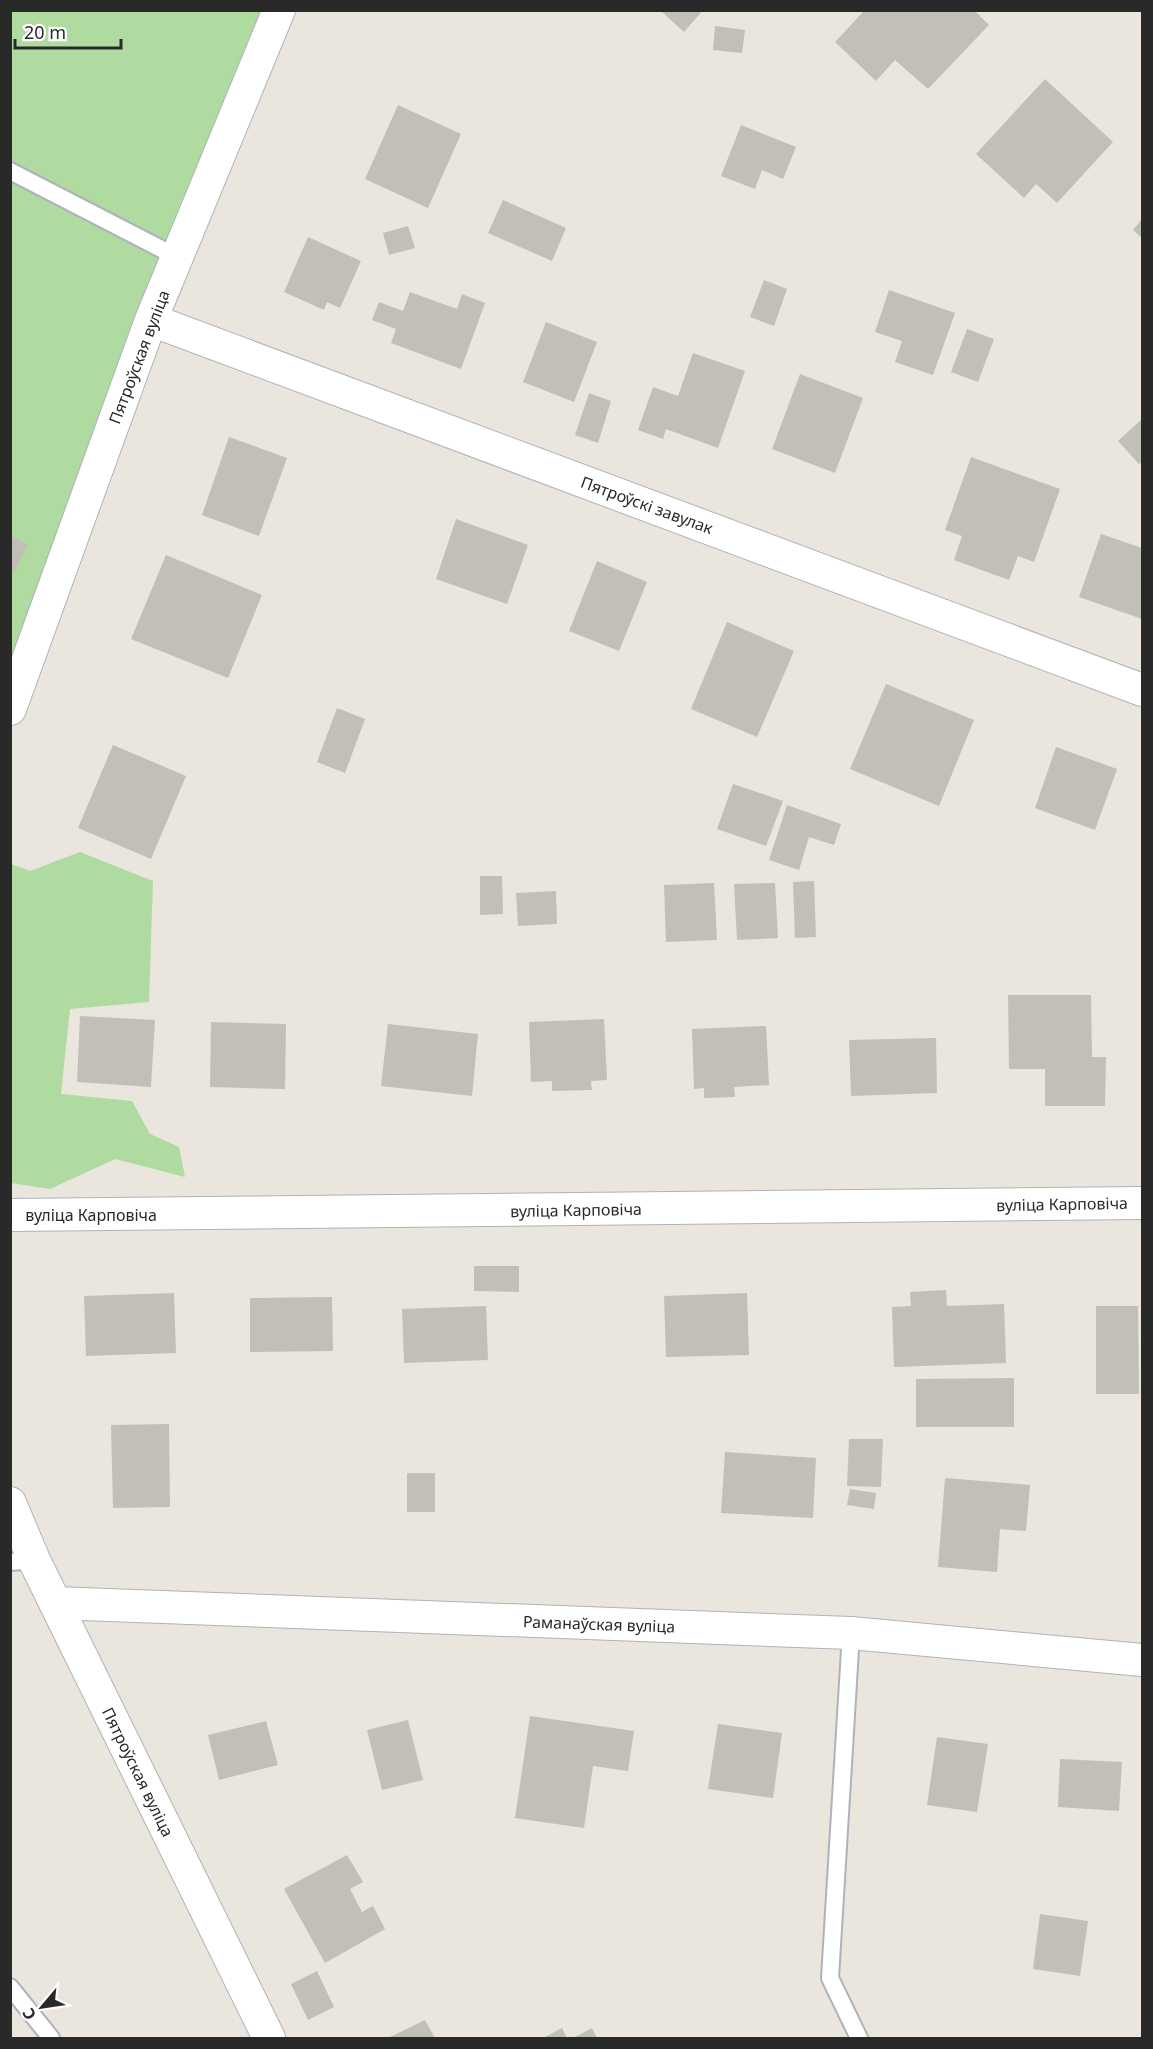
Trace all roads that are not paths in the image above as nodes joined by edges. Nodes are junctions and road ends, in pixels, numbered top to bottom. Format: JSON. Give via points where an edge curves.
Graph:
{"nodes":[{"id":1,"x":279,"y":10,"type":"edge"},
{"id":2,"x":10,"y":171,"type":"edge"},
{"id":3,"x":177,"y":257,"type":"junction"},
{"id":4,"x":151,"y":320,"type":"junction"},
{"id":5,"x":1143,"y":690,"type":"edge"},
{"id":6,"x":10,"y":709,"type":"edge"},
{"id":7,"x":1143,"y":1203,"type":"edge"},
{"id":8,"x":10,"y":1215,"type":"edge"},
{"id":9,"x":10,"y":1503,"type":"edge"},
{"id":10,"x":22,"y":1562,"type":"edge"},
{"id":11,"x":55,"y":1603,"type":"junction"},
{"id":12,"x":851,"y":1633,"type":"junction"},
{"id":13,"x":1143,"y":1660,"type":"edge"},
{"id":14,"x":10,"y":1987,"type":"edge"},
{"id":15,"x":51,"y":2038,"type":"edge"},
{"id":16,"x":269,"y":2038,"type":"edge"},
{"id":17,"x":859,"y":2038,"type":"edge"}],
"edges":[{"from":1,"to":3,"type":"street","name":"Пятроўская вуліца"},
{"from":2,"to":3,"type":"lane"},
{"from":3,"to":4,"type":"street","name":"Пятроўская вуліца"},
{"from":4,"to":5,"type":"street","name":"Пятроўскі завулак"},
{"from":4,"to":6,"type":"street","name":"Пятроўская вуліца"},
{"from":7,"to":8,"type":"street","name":"вуліца Карповіча"},
{"from":9,"to":10,"type":"street","name":"Пятроўская вуліца"},
{"from":10,"to":11,"type":"street","name":"Пятроўская вуліца"},
{"from":11,"to":12,"type":"street","name":"Раманаўская вуліца"},
{"from":11,"to":16,"type":"street","name":"Пятроўская вуліца"},
{"from":12,"to":13,"type":"street","name":"Раманаўская вуліца"},
{"from":12,"to":17,"type":"lane","via":[[830,1978]]},
{"from":14,"to":15,"type":"lane"}]}
